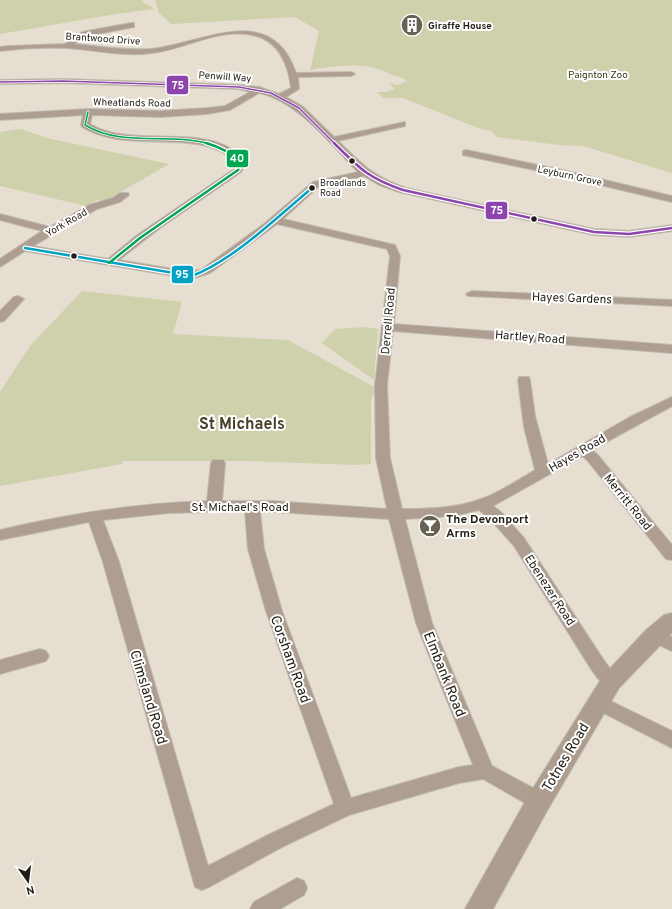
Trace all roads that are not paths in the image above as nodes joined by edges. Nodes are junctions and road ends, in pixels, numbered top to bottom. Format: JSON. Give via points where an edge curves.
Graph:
{"nodes":[{"id":1,"x":131,"y":25,"type":"dead end"},
{"id":2,"x":66,"y":46,"type":"junction"},
{"id":3,"x":0,"y":49,"type":"edge"},
{"id":4,"x":351,"y":74,"type":"dead end"},
{"id":5,"x":295,"y":75,"type":"junction"},
{"id":6,"x":0,"y":82,"type":"edge"},
{"id":7,"x":259,"y":90,"type":"junction"},
{"id":8,"x":280,"y":97,"type":"junction"},
{"id":9,"x":88,"y":112,"type":"junction"},
{"id":10,"x":0,"y":118,"type":"edge"},
{"id":11,"x":402,"y":124,"type":"dead end"},
{"id":12,"x":332,"y":140,"type":"junction"},
{"id":13,"x":466,"y":153,"type":"dead end"},
{"id":14,"x":365,"y":173,"type":"junction"},
{"id":15,"x":672,"y":199,"type":"edge"},
{"id":16,"x":122,"y":200,"type":"dead end"},
{"id":17,"x":0,"y":217,"type":"edge"},
{"id":18,"x":274,"y":220,"type":"junction"},
{"id":19,"x":672,"y":228,"type":"edge"},
{"id":20,"x":51,"y":230,"type":"junction"},
{"id":21,"x":25,"y":248,"type":"junction"},
{"id":22,"x":2,"y":261,"type":"edge"},
{"id":23,"x":110,"y":263,"type":"junction"},
{"id":24,"x":472,"y":294,"type":"dead end"},
{"id":25,"x":18,"y":299,"type":"dead end"},
{"id":26,"x":672,"y":303,"type":"edge"},
{"id":27,"x":0,"y":318,"type":"edge"},
{"id":28,"x":388,"y":328,"type":"junction"},
{"id":29,"x":672,"y":349,"type":"edge"},
{"id":30,"x":524,"y":380,"type":"dead end"},
{"id":31,"x":671,"y":402,"type":"edge"},
{"id":32,"x":582,"y":450,"type":"junction"},
{"id":33,"x":218,"y":463,"type":"dead end"},
{"id":34,"x":543,"y":472,"type":"junction"},
{"id":35,"x":481,"y":504,"type":"junction"},
{"id":36,"x":214,"y":505,"type":"junction"},
{"id":37,"x":252,"y":506,"type":"junction"},
{"id":38,"x":396,"y":515,"type":"junction"},
{"id":39,"x":94,"y":516,"type":"junction"},
{"id":40,"x":0,"y":535,"type":"edge"},
{"id":41,"x":672,"y":555,"type":"edge"},
{"id":42,"x":672,"y":621,"type":"edge"},
{"id":43,"x":663,"y":640,"type":"edge"},
{"id":44,"x":40,"y":656,"type":"dead end"},
{"id":45,"x":0,"y":667,"type":"edge"},
{"id":46,"x":605,"y":692,"type":"junction"},
{"id":47,"x":672,"y":740,"type":"edge"},
{"id":48,"x":485,"y":771,"type":"junction"},
{"id":49,"x":539,"y":801,"type":"junction"},
{"id":50,"x":345,"y":808,"type":"junction"},
{"id":51,"x":297,"y":888,"type":"dead end"},
{"id":52,"x":261,"y":909,"type":"edge"},
{"id":53,"x":479,"y":909,"type":"edge"}],
"edges":[{"from":1,"to":2,"type":"street","via":[[86,34]]},
{"from":2,"to":3,"type":"street","name":"Brantwood Drive","via":[[21,46]]},
{"from":2,"to":5,"type":"street","name":"Brantwood Drive","via":[[150,51],[220,34],[245,33],[263,36],[275,43]]},
{"from":4,"to":5,"type":"street"},
{"from":5,"to":8,"type":"street","via":[[295,88]]},
{"from":6,"to":7,"type":"street","name":"Penwill Way","via":[[63,81],[239,87]]},
{"from":7,"to":8,"type":"street","name":"Penwill Way"},
{"from":7,"to":9,"type":"street","name":"Wheatlands Road","via":[[227,108],[207,111],[160,114]]},
{"from":8,"to":12,"type":"street","name":"Penwill Way","via":[[300,108]]},
{"from":9,"to":10,"type":"street","name":"Wheatlands Road"},
{"from":9,"to":23,"type":"street","via":[[85,125],[90,128],[132,139],[180,139],[200,142],[228,151],[240,162],[238,170],[132,242]]},
{"from":11,"to":12,"type":"street"},
{"from":12,"to":14,"type":"street","name":"Penwill Way"},
{"from":13,"to":15,"type":"street","name":"Leyburn Grove"},
{"from":14,"to":18,"type":"street","via":[[316,184]]},
{"from":14,"to":19,"type":"street","name":"Penwill Way","via":[[382,183],[403,190],[594,232],[629,234]]},
{"from":16,"to":20,"type":"street","name":"York Road","via":[[98,204]]},
{"from":17,"to":20,"type":"street"},
{"from":18,"to":23,"type":"street","via":[[206,271],[189,276]]},
{"from":18,"to":28,"type":"street","name":"Derrell Road","via":[[391,246],[395,256]]},
{"from":20,"to":21,"type":"street","name":"York Road"},
{"from":21,"to":22,"type":"street","name":"York Road"},
{"from":21,"to":23,"type":"street"},
{"from":24,"to":26,"type":"street","name":"Hayes Gardens"},
{"from":25,"to":27,"type":"street"},
{"from":28,"to":29,"type":"street","name":"Hartley Road"},
{"from":28,"to":38,"type":"street","name":"Derrell Road","via":[[381,385],[383,458]]},
{"from":30,"to":34,"type":"street","via":[[525,406]]},
{"from":31,"to":32,"type":"street","name":"Hayes Road"},
{"from":32,"to":34,"type":"street","name":"Hayes Road"},
{"from":32,"to":41,"type":"street","name":"Merritt Road","via":[[592,457]]},
{"from":33,"to":36,"type":"street"},
{"from":34,"to":35,"type":"street","name":"Hayes Road"},
{"from":35,"to":38,"type":"street","name":"St. Michael's Road","via":[[444,511]]},
{"from":35,"to":46,"type":"street","name":"Ebenezer Road","via":[[496,516],[519,542],[597,664]]},
{"from":36,"to":37,"type":"street","name":"St. Michael's Road"},
{"from":36,"to":39,"type":"street","name":"St. Michael's Road","via":[[125,511]]},
{"from":37,"to":38,"type":"street","name":"St. Michael's Road","via":[[302,507]]},
{"from":37,"to":50,"type":"street","name":"Corsham Road","via":[[256,550],[274,611]]},
{"from":38,"to":48,"type":"street","name":"Elmbank Road","via":[[424,623]]},
{"from":39,"to":40,"type":"street","name":"St. Michael's Road"},
{"from":39,"to":50,"type":"street","name":"Climsland Road","via":[[111,562],[202,880],[275,841]]},
{"from":42,"to":43,"type":"main road","name":"Totnes Road"},
{"from":43,"to":46,"type":"main road","name":"Totnes Road"},
{"from":44,"to":45,"type":"street"},
{"from":46,"to":47,"type":"street"},
{"from":46,"to":49,"type":"main road","name":"Totnes Road"},
{"from":48,"to":49,"type":"street"},
{"from":48,"to":50,"type":"street","via":[[459,775]]},
{"from":49,"to":53,"type":"main road","name":"Totnes Road"},
{"from":51,"to":52,"type":"street"}]}
